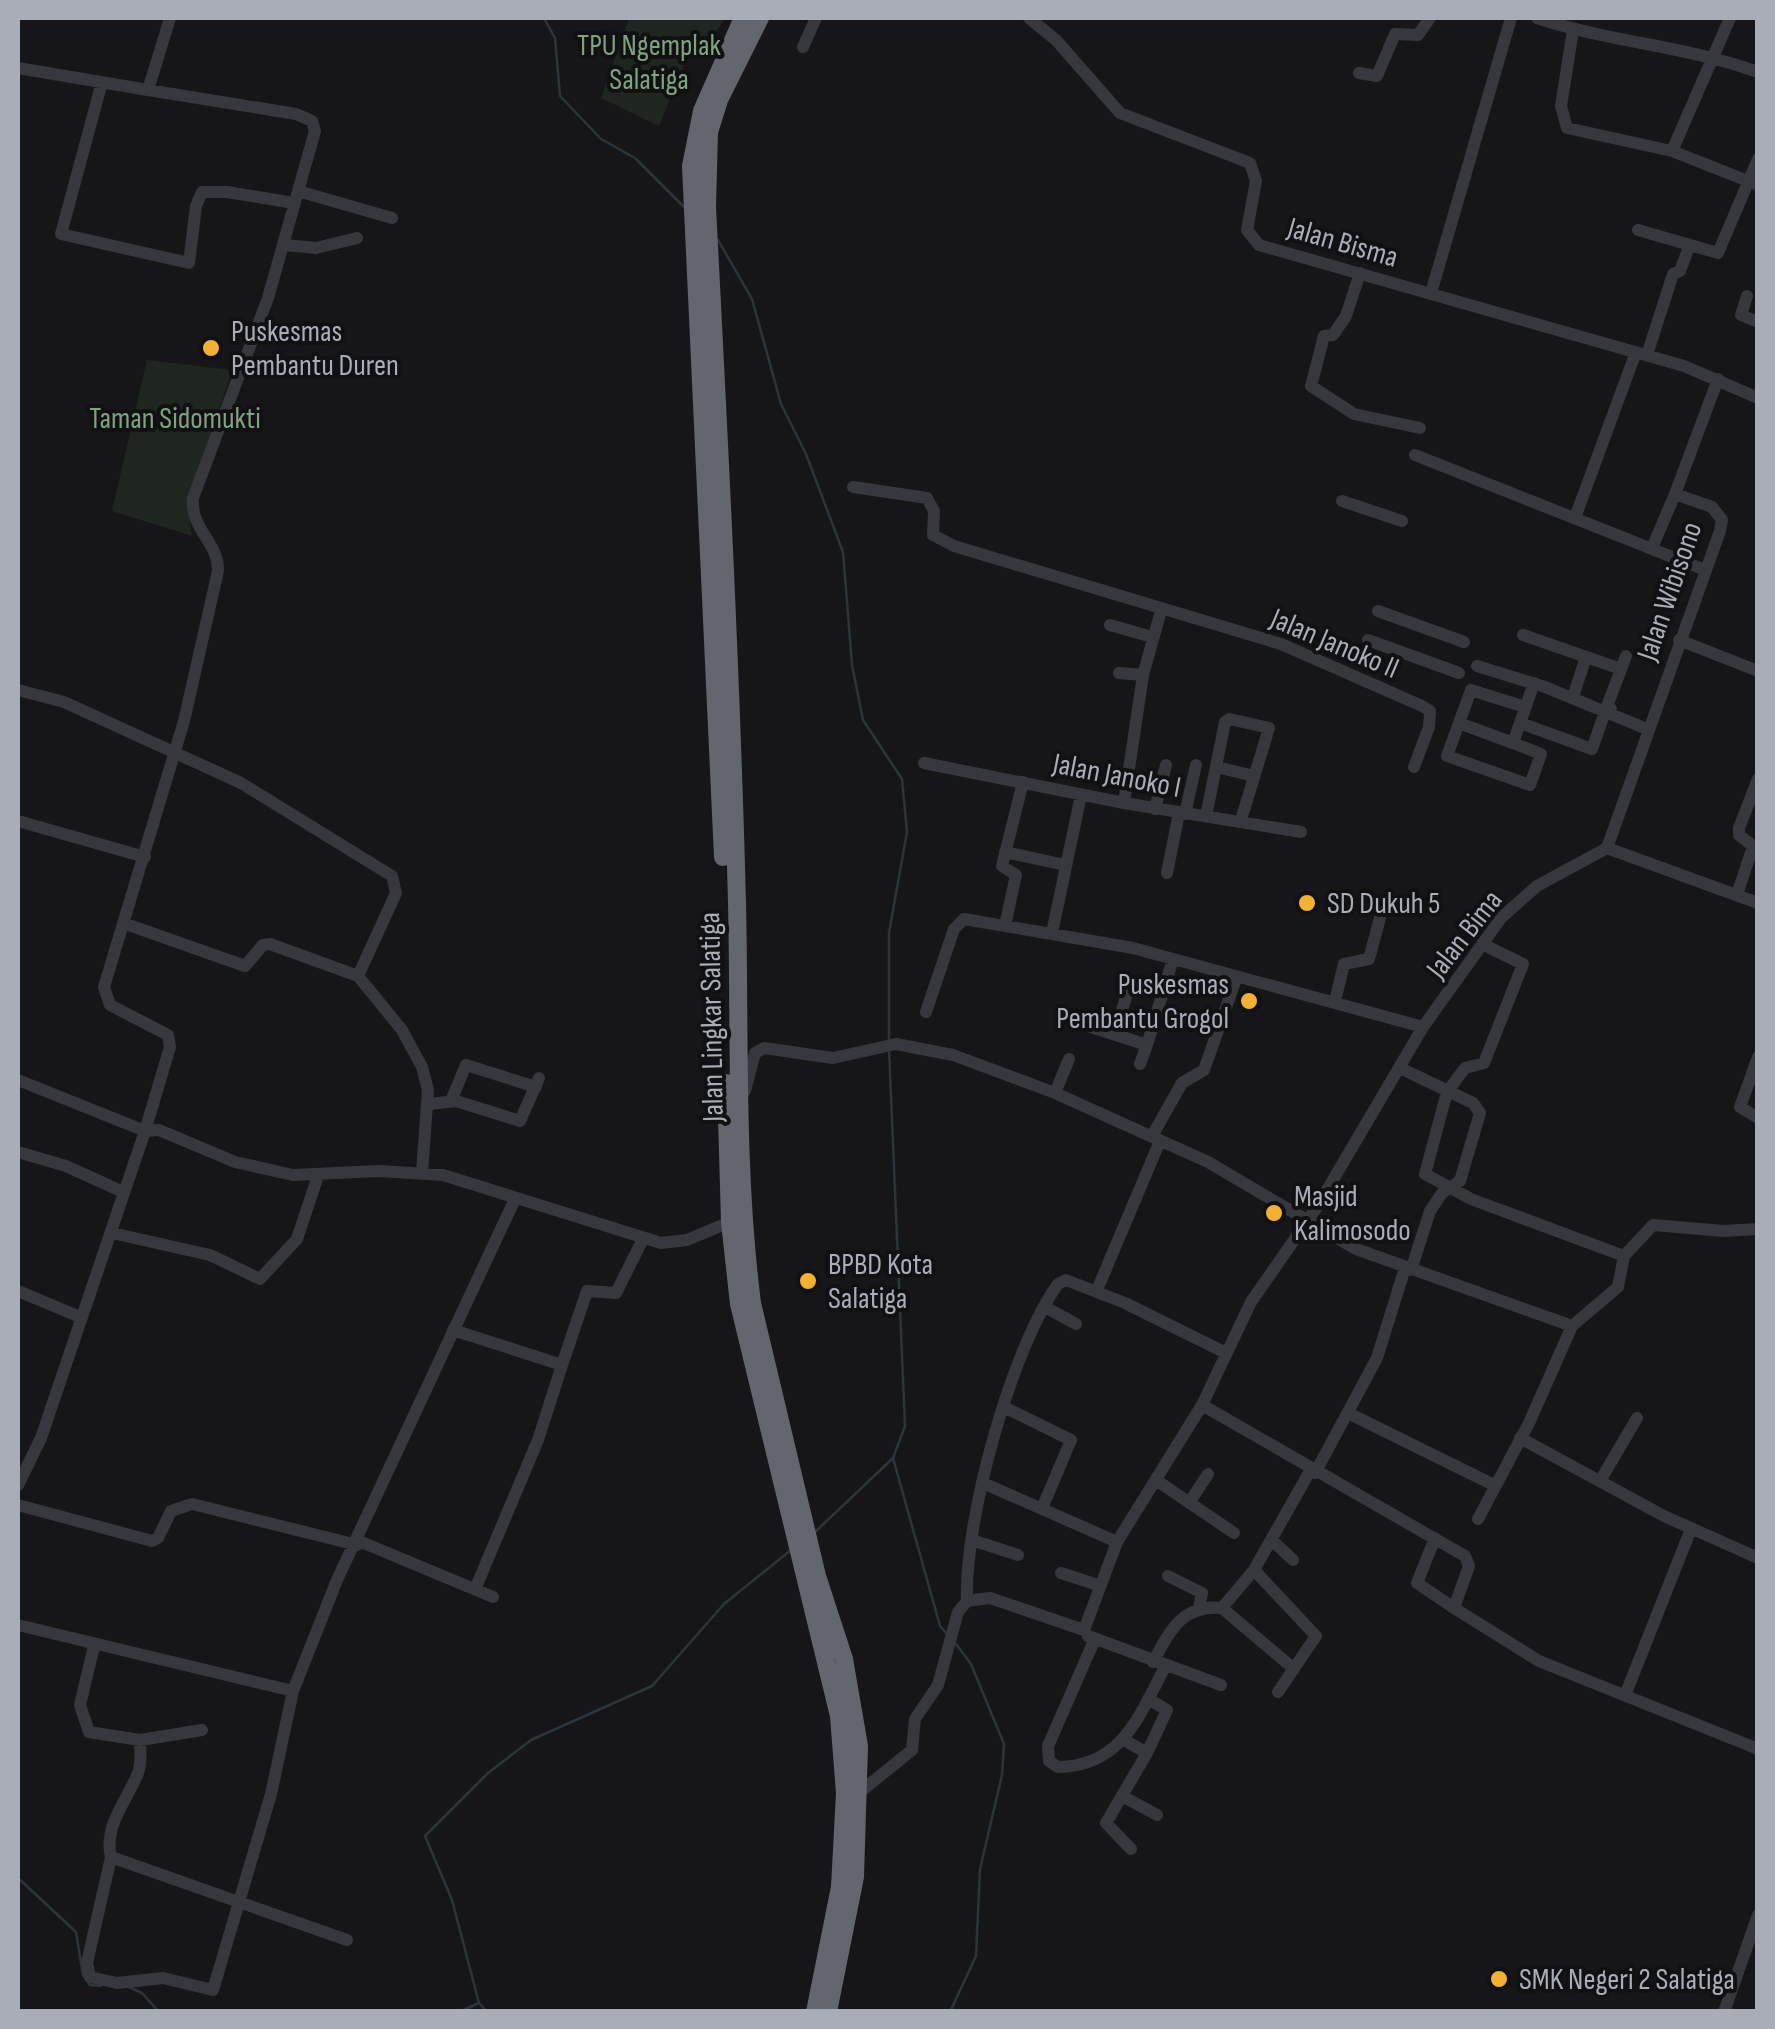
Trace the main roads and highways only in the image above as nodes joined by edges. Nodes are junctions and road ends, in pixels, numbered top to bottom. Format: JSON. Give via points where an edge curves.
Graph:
{"nodes":[{"id":1,"x":743,"y":18,"type":"edge"},
{"id":2,"x":760,"y":18,"type":"edge"},
{"id":3,"x":699,"y":204,"type":"junction"},
{"id":4,"x":735,"y":1182,"type":"junction"},
{"id":5,"x":797,"y":1513,"type":"junction"},
{"id":6,"x":852,"y":1792,"type":"junction"},
{"id":7,"x":814,"y":2012,"type":"edge"},
{"id":8,"x":828,"y":2012,"type":"edge"}],
"edges":[{"from":1,"to":3,"type":"highway","name":"Jalan Lingkar Salatiga","via":[[702,110],[691,166]]},
{"from":2,"to":3,"type":"highway","name":"Jalan Lingkar Salatiga","via":[[719,100]]},
{"from":3,"to":4,"type":"highway","name":"Jalan Lingkar Salatiga"},
{"from":4,"to":5,"type":"highway","name":"Jalan Lingkar Salatiga","via":[[752,1303]]},
{"from":4,"to":5,"type":"highway","name":"Jalan Lingkar Salatiga","via":[[730,1222],[739,1304]]},
{"from":5,"to":6,"type":"highway","name":"Jalan Lingkar Salatiga","via":[[811,1580],[854,1702]]},
{"from":6,"to":7,"type":"highway","name":"Jalan Lingkar Salatiga"},
{"from":6,"to":8,"type":"highway","name":"Jalan Lingkar Salatiga","via":[[850,1918]]}]}
